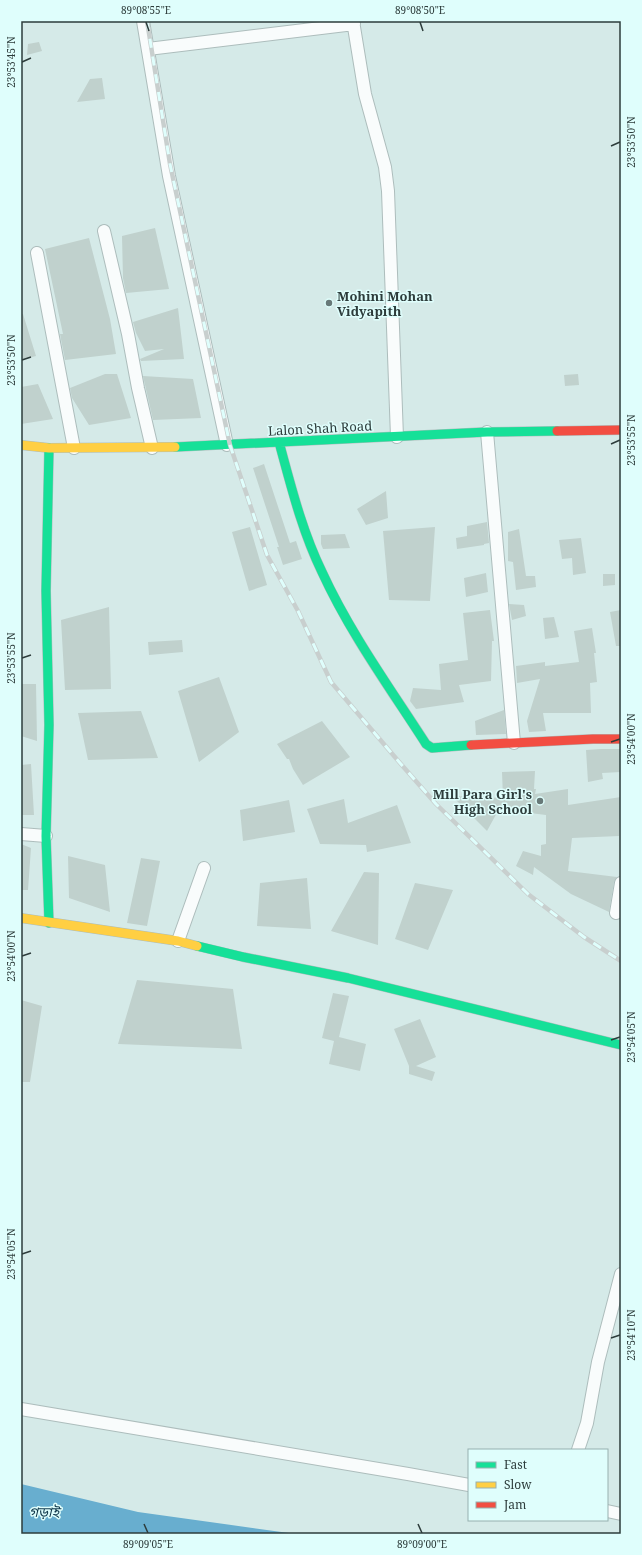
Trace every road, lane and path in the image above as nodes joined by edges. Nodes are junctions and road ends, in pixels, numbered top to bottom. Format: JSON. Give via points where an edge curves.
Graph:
{"nodes":[{"id":1,"x":143,"y":21,"type":"edge"},
{"id":2,"x":354,"y":23,"type":"edge"},
{"id":3,"x":148,"y":49,"type":"junction"},
{"id":4,"x":104,"y":231,"type":"dead end"},
{"id":5,"x":37,"y":253,"type":"dead end"},
{"id":6,"x":621,"y":430,"type":"edge"},
{"id":7,"x":487,"y":432,"type":"junction"},
{"id":8,"x":397,"y":437,"type":"junction"},
{"id":9,"x":279,"y":442,"type":"junction"},
{"id":10,"x":21,"y":445,"type":"edge"},
{"id":11,"x":227,"y":445,"type":"junction"},
{"id":12,"x":49,"y":448,"type":"junction"},
{"id":13,"x":74,"y":448,"type":"junction"},
{"id":14,"x":152,"y":448,"type":"junction"},
{"id":15,"x":621,"y":739,"type":"edge"},
{"id":16,"x":514,"y":743,"type":"junction"},
{"id":17,"x":21,"y":834,"type":"edge"},
{"id":18,"x":46,"y":836,"type":"junction"},
{"id":19,"x":204,"y":868,"type":"dead end"},
{"id":20,"x":621,"y":883,"type":"edge"},
{"id":21,"x":616,"y":914,"type":"dead end"},
{"id":22,"x":21,"y":918,"type":"edge"},
{"id":23,"x":49,"y":923,"type":"junction"},
{"id":24,"x":178,"y":940,"type":"junction"},
{"id":25,"x":621,"y":1045,"type":"edge"},
{"id":26,"x":621,"y":1274,"type":"edge"},
{"id":27,"x":21,"y":1409,"type":"edge"},
{"id":28,"x":578,"y":1449,"type":"edge"},
{"id":29,"x":468,"y":1485,"type":"edge"},
{"id":30,"x":608,"y":1511,"type":"edge"},
{"id":31,"x":621,"y":1514,"type":"edge"}],
"edges":[{"from":1,"to":3,"type":"street"},
{"from":2,"to":3,"type":"street"},
{"from":2,"to":8,"type":"street","via":[[365,94],[385,167],[388,191]]},
{"from":3,"to":11,"type":"street","via":[[174,201]]},
{"from":4,"to":14,"type":"street"},
{"from":5,"to":13,"type":"street"},
{"from":6,"to":7,"type":"street","name":"Lalon Shah Road"},
{"from":7,"to":8,"type":"street","name":"Lalon Shah Road"},
{"from":7,"to":16,"type":"street"},
{"from":8,"to":9,"type":"street","name":"Lalon Shah Road"},
{"from":9,"to":11,"type":"street","name":"Lalon Shah Road"},
{"from":9,"to":16,"type":"street","via":[[300,517],[321,571],[346,620],[426,744],[432,748]]},
{"from":10,"to":12,"type":"street","name":"Lalon Shah Road"},
{"from":11,"to":14,"type":"street","name":"Lalon Shah Road"},
{"from":12,"to":13,"type":"street","name":"Lalon Shah Road"},
{"from":12,"to":18,"type":"street","via":[[46,591],[49,725]]},
{"from":13,"to":14,"type":"street","name":"Lalon Shah Road"},
{"from":15,"to":16,"type":"street"},
{"from":17,"to":18,"type":"street"},
{"from":18,"to":23,"type":"street"},
{"from":19,"to":24,"type":"street"},
{"from":20,"to":21,"type":"street"},
{"from":22,"to":23,"type":"street"},
{"from":23,"to":24,"type":"street"},
{"from":24,"to":25,"type":"street","via":[[243,958],[348,978]]},
{"from":26,"to":28,"type":"street","via":[[598,1362],[587,1423]]},
{"from":27,"to":29,"type":"street"},
{"from":30,"to":31,"type":"street"}]}
